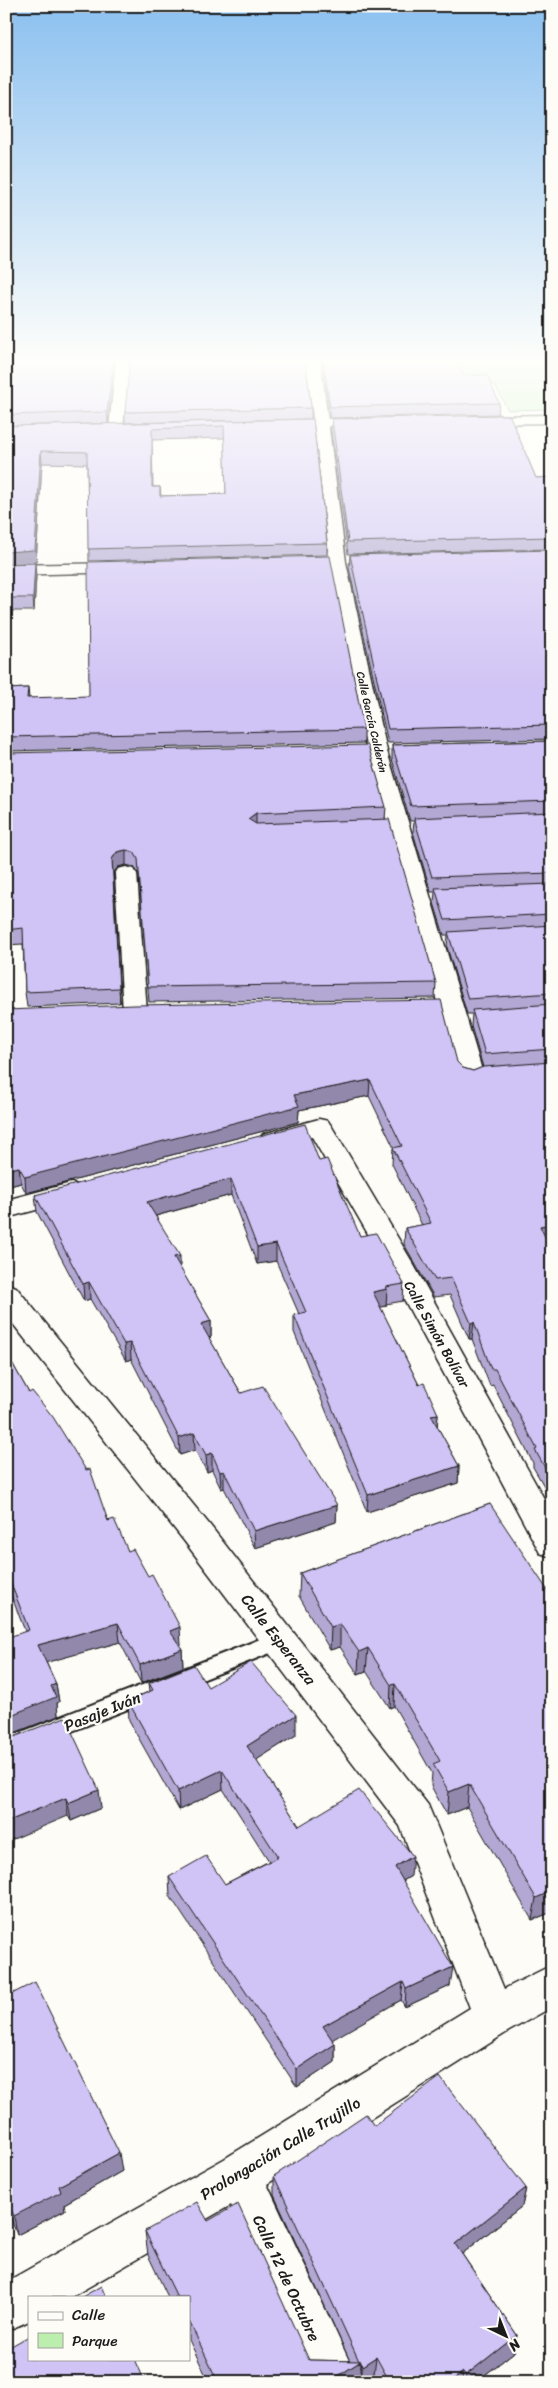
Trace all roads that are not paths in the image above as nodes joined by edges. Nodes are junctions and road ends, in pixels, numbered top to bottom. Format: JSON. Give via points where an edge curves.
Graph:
{"nodes":[{"id":1,"x":327,"y":469,"type":"edge"},
{"id":2,"x":338,"y":562,"type":"junction"},
{"id":3,"x":358,"y":562,"type":"edge"},
{"id":4,"x":319,"y":563,"type":"edge"},
{"id":5,"x":143,"y":567,"type":"edge"},
{"id":6,"x":6,"y":570,"type":"edge"},
{"id":7,"x":126,"y":874,"type":"dead end"},
{"id":8,"x":445,"y":1011,"type":"junction"},
{"id":9,"x":135,"y":1012,"type":"edge"},
{"id":10,"x":474,"y":1019,"type":"edge"},
{"id":11,"x":480,"y":1077,"type":"edge"},
{"id":12,"x":244,"y":1147,"type":"edge"},
{"id":13,"x":92,"y":1187,"type":"edge"},
{"id":14,"x":6,"y":1209,"type":"edge"},
{"id":15,"x":6,"y":1294,"type":"edge"},
{"id":16,"x":552,"y":1544,"type":"edge"},
{"id":17,"x":280,"y":1640,"type":"junction"},
{"id":18,"x":6,"y":1748,"type":"edge"},
{"id":19,"x":552,"y":1985,"type":"edge"},
{"id":20,"x":494,"y":2017,"type":"junction"},
{"id":21,"x":240,"y":2175,"type":"junction"},
{"id":22,"x":6,"y":2308,"type":"edge"},
{"id":23,"x":335,"y":2382,"type":"edge"}],
"edges":[{"from":1,"to":2,"type":"street","name":"Calle García Calderón"},
{"from":2,"to":3,"type":"street"},
{"from":2,"to":4,"type":"street"},
{"from":2,"to":8,"type":"street","name":"Calle García Calderón","via":[[377,751],[399,826],[441,941]]},
{"from":5,"to":6,"type":"street"},
{"from":7,"to":9,"type":"street"},
{"from":8,"to":10,"type":"lane"},
{"from":8,"to":11,"type":"street","name":"Calle García Calderón"},
{"from":12,"to":16,"type":"street","name":"Calle Simón Bolívar","via":[[320,1127],[397,1260]]},
{"from":13,"to":14,"type":"street"},
{"from":15,"to":17,"type":"street","name":"Calle Esperanza"},
{"from":17,"to":18,"type":"lane","name":"Pasaje Iván"},
{"from":17,"to":20,"type":"street","name":"Calle Esperanza","via":[[415,1817]]},
{"from":19,"to":20,"type":"street","name":"Prolongación Calle Trujillo"},
{"from":20,"to":21,"type":"street","name":"Prolongación Calle Trujillo"},
{"from":21,"to":22,"type":"street","name":"Prolongación Calle Trujillo"},
{"from":21,"to":23,"type":"street","name":"Calle 12 de Octubre"}]}
